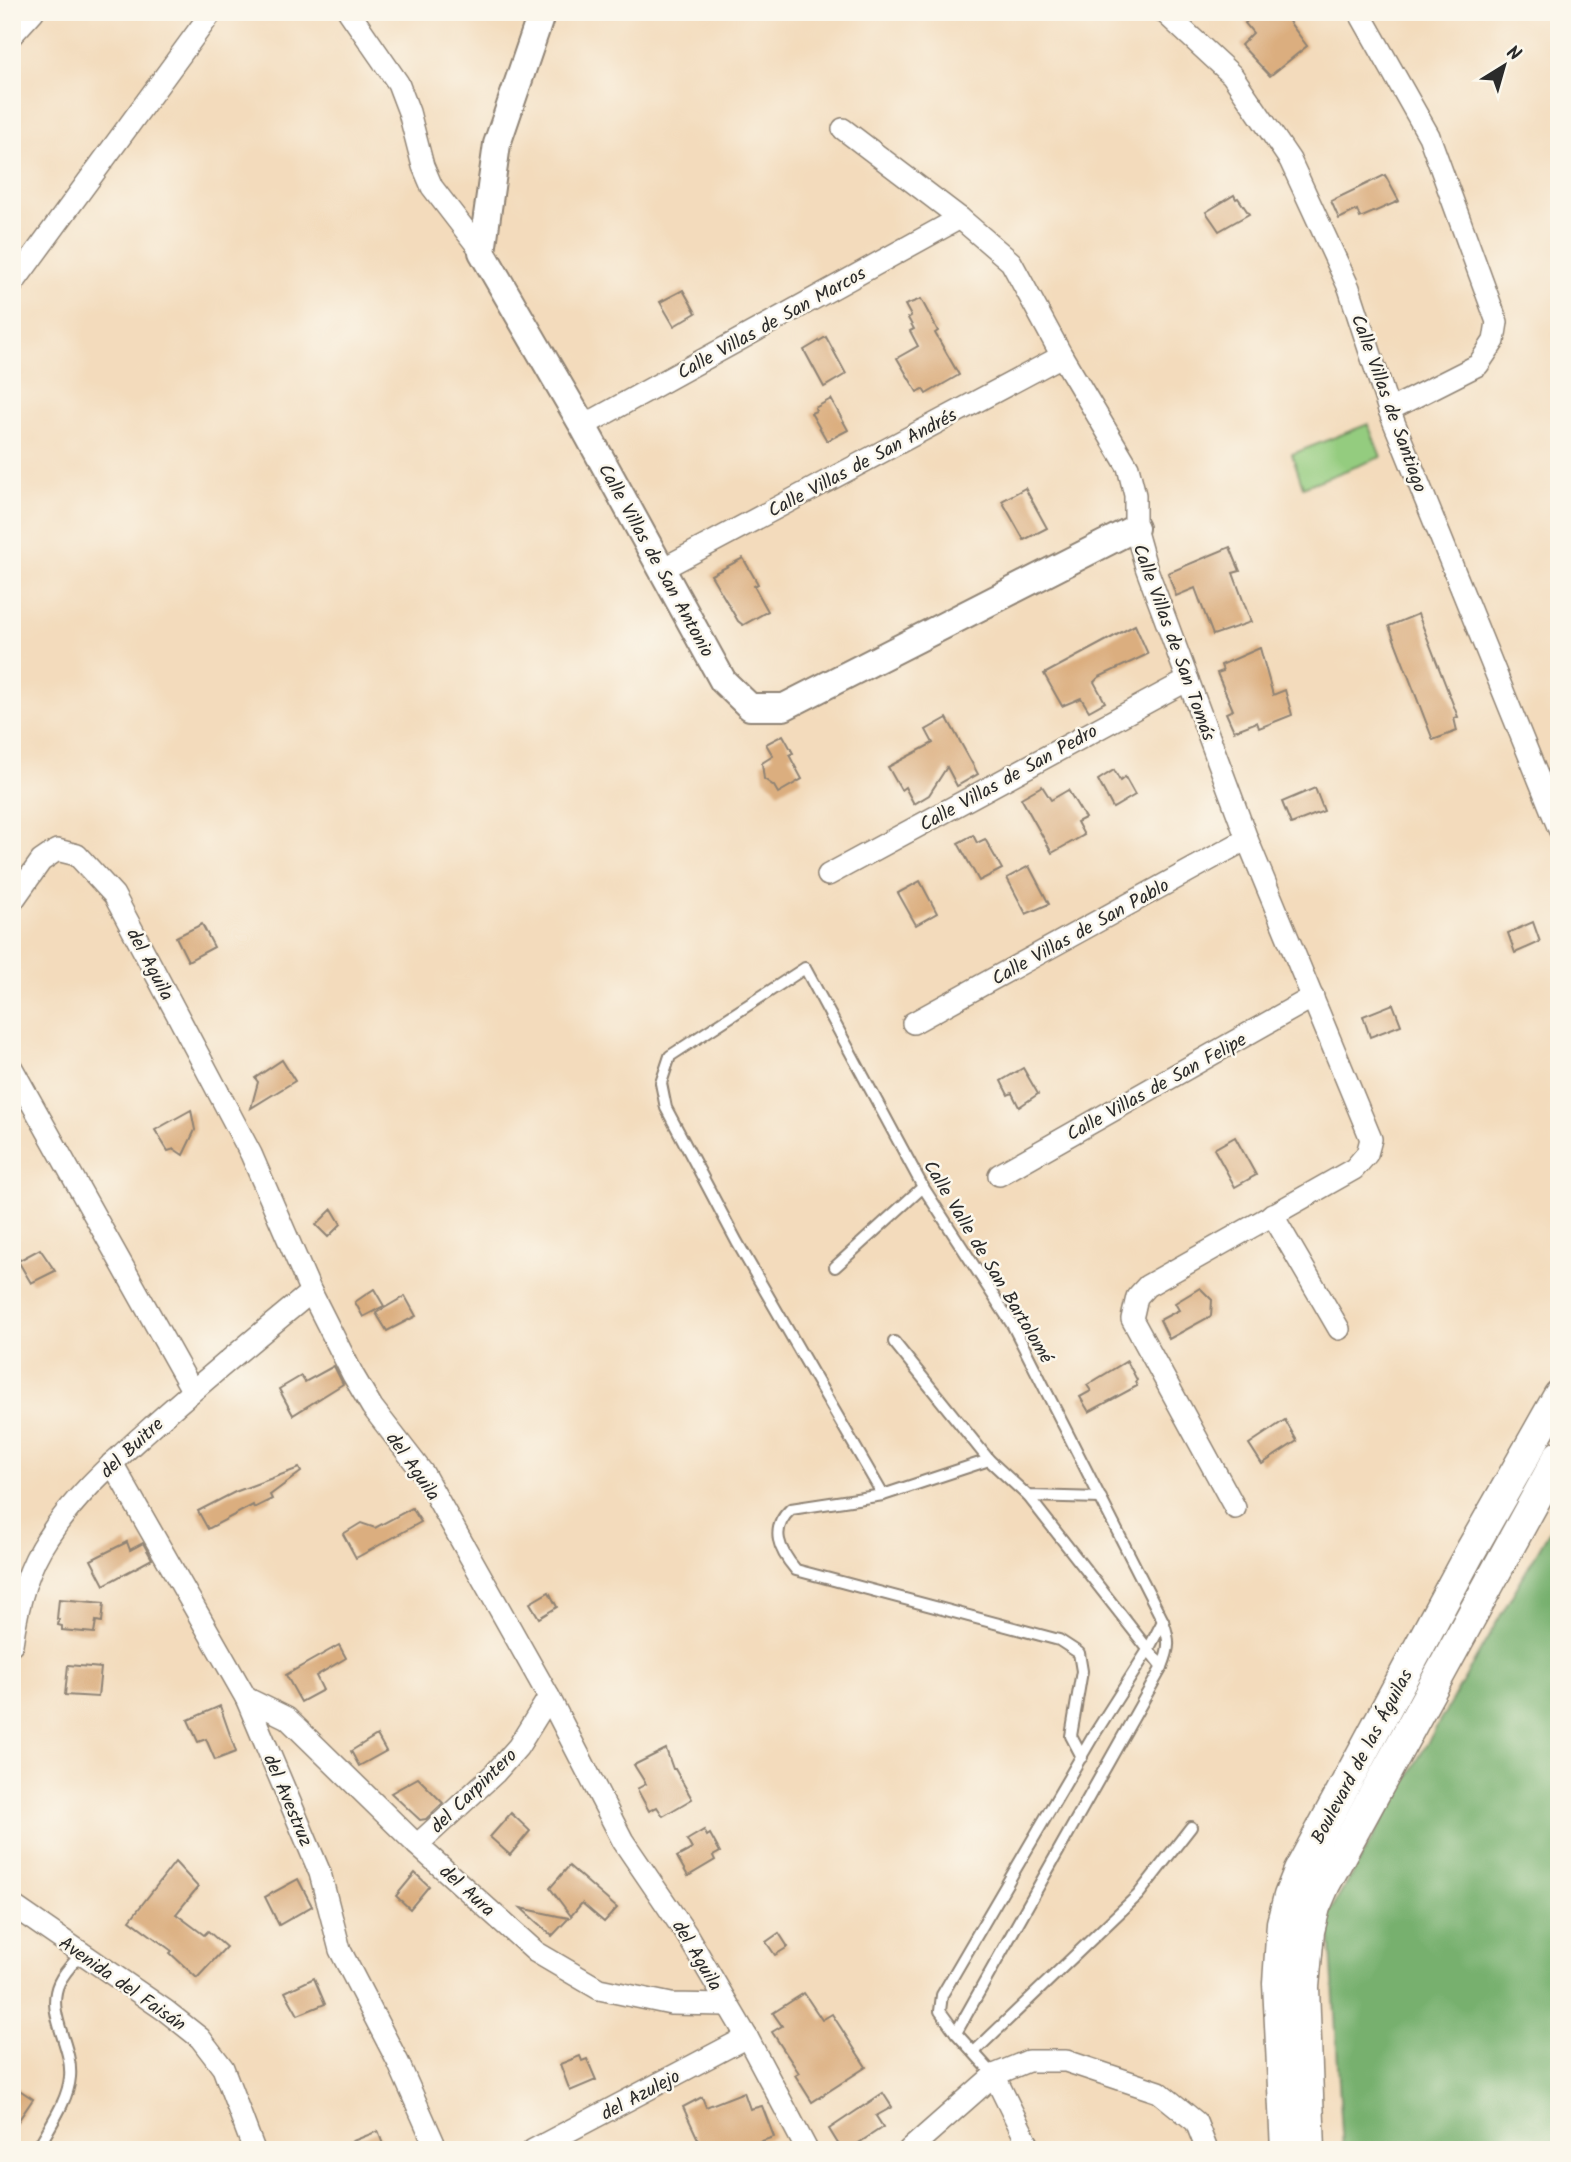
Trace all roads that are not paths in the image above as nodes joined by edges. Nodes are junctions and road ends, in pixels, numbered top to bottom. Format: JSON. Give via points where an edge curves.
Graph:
{"nodes":[{"id":1,"x":33,"y":12,"type":"edge"},
{"id":2,"x":212,"y":12,"type":"edge"},
{"id":3,"x":349,"y":12,"type":"edge"},
{"id":4,"x":542,"y":12,"type":"edge"},
{"id":5,"x":1164,"y":12,"type":"edge"},
{"id":6,"x":1359,"y":12,"type":"edge"},
{"id":7,"x":12,"y":35,"type":"edge"},
{"id":8,"x":843,"y":129,"type":"dead end"},
{"id":9,"x":960,"y":218,"type":"junction"},
{"id":10,"x":482,"y":252,"type":"junction"},
{"id":11,"x":12,"y":285,"type":"edge"},
{"id":12,"x":1062,"y":356,"type":"junction"},
{"id":13,"x":1389,"y":410,"type":"junction"},
{"id":14,"x":583,"y":426,"type":"junction"},
{"id":15,"x":1135,"y":528,"type":"junction"},
{"id":16,"x":662,"y":569,"type":"junction"},
{"id":17,"x":1188,"y":680,"type":"junction"},
{"id":18,"x":1559,"y":829,"type":"edge"},
{"id":19,"x":1247,"y":839,"type":"junction"},
{"id":20,"x":828,"y":875,"type":"dead end"},
{"id":21,"x":12,"y":902,"type":"edge"},
{"id":22,"x":1313,"y":997,"type":"junction"},
{"id":23,"x":913,"y":1023,"type":"dead end"},
{"id":24,"x":12,"y":1068,"type":"edge"},
{"id":25,"x":999,"y":1175,"type":"dead end"},
{"id":26,"x":923,"y":1187,"type":"junction"},
{"id":27,"x":1272,"y":1214,"type":"junction"},
{"id":28,"x":835,"y":1266,"type":"dead end"},
{"id":29,"x":311,"y":1292,"type":"junction"},
{"id":30,"x":1339,"y":1329,"type":"dead end"},
{"id":31,"x":894,"y":1342,"type":"dead end"},
{"id":32,"x":192,"y":1390,"type":"junction"},
{"id":33,"x":1559,"y":1395,"type":"edge"},
{"id":34,"x":1559,"y":1456,"type":"edge"},
{"id":35,"x":989,"y":1460,"type":"junction"},
{"id":36,"x":112,"y":1463,"type":"junction"},
{"id":37,"x":883,"y":1494,"type":"junction"},
{"id":38,"x":1028,"y":1496,"type":"junction"},
{"id":39,"x":1101,"y":1498,"type":"junction"},
{"id":40,"x":1235,"y":1508,"type":"dead end"},
{"id":41,"x":1163,"y":1621,"type":"junction"},
{"id":42,"x":12,"y":1644,"type":"edge"},
{"id":43,"x":1148,"y":1650,"type":"junction"},
{"id":44,"x":1162,"y":1668,"type":"junction"},
{"id":45,"x":549,"y":1697,"type":"junction"},
{"id":46,"x":246,"y":1698,"type":"junction"},
{"id":47,"x":1082,"y":1758,"type":"junction"},
{"id":48,"x":1191,"y":1827,"type":"dead end"},
{"id":49,"x":417,"y":1845,"type":"junction"},
{"id":50,"x":12,"y":1905,"type":"edge"},
{"id":51,"x":82,"y":1953,"type":"junction"},
{"id":52,"x":727,"y":2005,"type":"junction"},
{"id":53,"x":956,"y":2034,"type":"junction"},
{"id":54,"x":747,"y":2037,"type":"junction"},
{"id":55,"x":974,"y":2052,"type":"junction"},
{"id":56,"x":994,"y":2075,"type":"junction"},
{"id":57,"x":37,"y":2150,"type":"edge"},
{"id":58,"x":254,"y":2150,"type":"edge"},
{"id":59,"x":437,"y":2150,"type":"edge"},
{"id":60,"x":533,"y":2150,"type":"edge"},
{"id":61,"x":807,"y":2150,"type":"edge"},
{"id":62,"x":909,"y":2150,"type":"edge"},
{"id":63,"x":1031,"y":2150,"type":"edge"},
{"id":64,"x":1207,"y":2150,"type":"edge"},
{"id":65,"x":1286,"y":2150,"type":"edge"},
{"id":66,"x":1310,"y":2150,"type":"edge"}],
"edges":[{"from":1,"to":7,"type":"street"},
{"from":2,"to":11,"type":"street"},
{"from":3,"to":10,"type":"street","via":[[398,83],[432,187]]},
{"from":4,"to":10,"type":"street","via":[[497,144]]},
{"from":5,"to":13,"type":"street","name":"Calle Villas de Santiago","via":[[1232,75],[1290,160],[1349,288]]},
{"from":6,"to":13,"type":"street","via":[[1429,136],[1497,322],[1494,341],[1478,365]]},
{"from":8,"to":9,"type":"street","name":"Calle Villas de San Tomás"},
{"from":9,"to":12,"type":"street","name":"Calle Villas de San Tomás","via":[[1011,262]]},
{"from":9,"to":14,"type":"street","name":"Calle Villas de San Marcos"},
{"from":10,"to":14,"type":"street","name":"Calle Villas de San Antonio"},
{"from":12,"to":15,"type":"street","name":"Calle Villas de San Tomás","via":[[1128,467],[1135,495]]},
{"from":12,"to":16,"type":"street","name":"Calle Villas de San Andrés"},
{"from":13,"to":18,"type":"street","name":"Calle Villas de Santiago"},
{"from":14,"to":16,"type":"street","name":"Calle Villas de San Antonio"},
{"from":15,"to":16,"type":"street","name":"Calle Villas de San Antonio","via":[[784,706],[750,707],[723,681]]},
{"from":15,"to":17,"type":"street","name":"Calle Villas de San Tomás"},
{"from":17,"to":19,"type":"street","name":"Calle Villas de San Tomás"},
{"from":17,"to":20,"type":"street","name":"Calle Villas de San Pedro"},
{"from":19,"to":22,"type":"street","name":"Calle Villas de San Tomás"},
{"from":19,"to":23,"type":"street","name":"Calle Villas de San Pablo"},
{"from":21,"to":29,"type":"street","name":"del Aguila","via":[[41,861],[57,850],[76,855],[114,895],[251,1154]]},
{"from":22,"to":25,"type":"street","name":"Calle Villas de San Felipe"},
{"from":22,"to":27,"type":"street","name":"Calle Villas de San Tomás","via":[[1371,1139],[1367,1154],[1354,1169]]},
{"from":24,"to":32,"type":"street"},
{"from":26,"to":28,"type":"lane"},
{"from":26,"to":37,"type":"lane","name":"Calle Valle de San Bartolomé","via":[[805,968],[670,1056],[661,1083],[666,1108],[737,1242]]},
{"from":26,"to":39,"type":"lane","name":"Calle Valle de San Bartolomé","via":[[1013,1326]]},
{"from":27,"to":30,"type":"street"},
{"from":27,"to":40,"type":"street","via":[[1147,1286],[1137,1297],[1132,1319]]},
{"from":29,"to":32,"type":"street","name":"del Buitre"},
{"from":29,"to":45,"type":"street","name":"del Aguila","via":[[372,1407],[423,1473]]},
{"from":31,"to":35,"type":"lane"},
{"from":32,"to":36,"type":"street","name":"del Buitre"},
{"from":33,"to":65,"type":"main road","name":"Boulevard de las Águilas","via":[[1289,1896],[1282,1923],[1278,1983]]},
{"from":34,"to":66,"type":"main road","name":"Boulevard de las Águilas","via":[[1314,1907],[1304,1987]]},
{"from":35,"to":37,"type":"lane"},
{"from":35,"to":38,"type":"lane"},
{"from":36,"to":42,"type":"street","name":"del Buitre","via":[[75,1500],[45,1540],[27,1578]]},
{"from":36,"to":46,"type":"street","name":"del Avestruz"},
{"from":37,"to":47,"type":"lane","via":[[792,1509],[778,1530],[783,1554],[796,1570],[1059,1640],[1079,1653],[1082,1671],[1071,1736]]},
{"from":38,"to":39,"type":"lane"},
{"from":38,"to":43,"type":"lane"},
{"from":39,"to":41,"type":"lane","name":"Calle Valle de San Bartolomé"},
{"from":41,"to":43,"type":"lane"},
{"from":41,"to":44,"type":"lane","name":"Calle Valle de San Bartolomé","via":[[1169,1638]]},
{"from":43,"to":44,"type":"lane"},
{"from":43,"to":47,"type":"lane"},
{"from":44,"to":53,"type":"lane"},
{"from":45,"to":49,"type":"street","name":"del Carpintero","via":[[502,1764]]},
{"from":45,"to":52,"type":"street","name":"del Aguila","via":[[623,1841],[687,1935]]},
{"from":46,"to":49,"type":"street","name":"del Aura","via":[[287,1718]]},
{"from":46,"to":59,"type":"street","name":"del Avestruz","via":[[320,1873],[340,1951],[398,2062]]},
{"from":47,"to":53,"type":"lane","via":[[942,1995],[940,2011]]},
{"from":48,"to":55,"type":"lane","via":[[1138,1895]]},
{"from":49,"to":52,"type":"street","name":"del Aura","via":[[536,1952],[599,1989],[671,2004]]},
{"from":50,"to":51,"type":"street","name":"Avenida del Faisán"},
{"from":51,"to":57,"type":"lane","via":[[55,1990],[55,2009],[70,2056],[71,2075],[68,2091]]},
{"from":51,"to":58,"type":"street","name":"Avenida del Faisán","via":[[200,2038],[223,2068]]},
{"from":52,"to":54,"type":"street","name":"del Aguila"},
{"from":53,"to":55,"type":"lane"},
{"from":54,"to":60,"type":"street","name":"del Azulejo"},
{"from":54,"to":61,"type":"street","name":"del Aguila"},
{"from":55,"to":56,"type":"lane"},
{"from":56,"to":62,"type":"street"},
{"from":56,"to":63,"type":"street"},
{"from":56,"to":64,"type":"street","via":[[1028,2061],[1066,2061],[1159,2092],[1196,2122]]}]}
